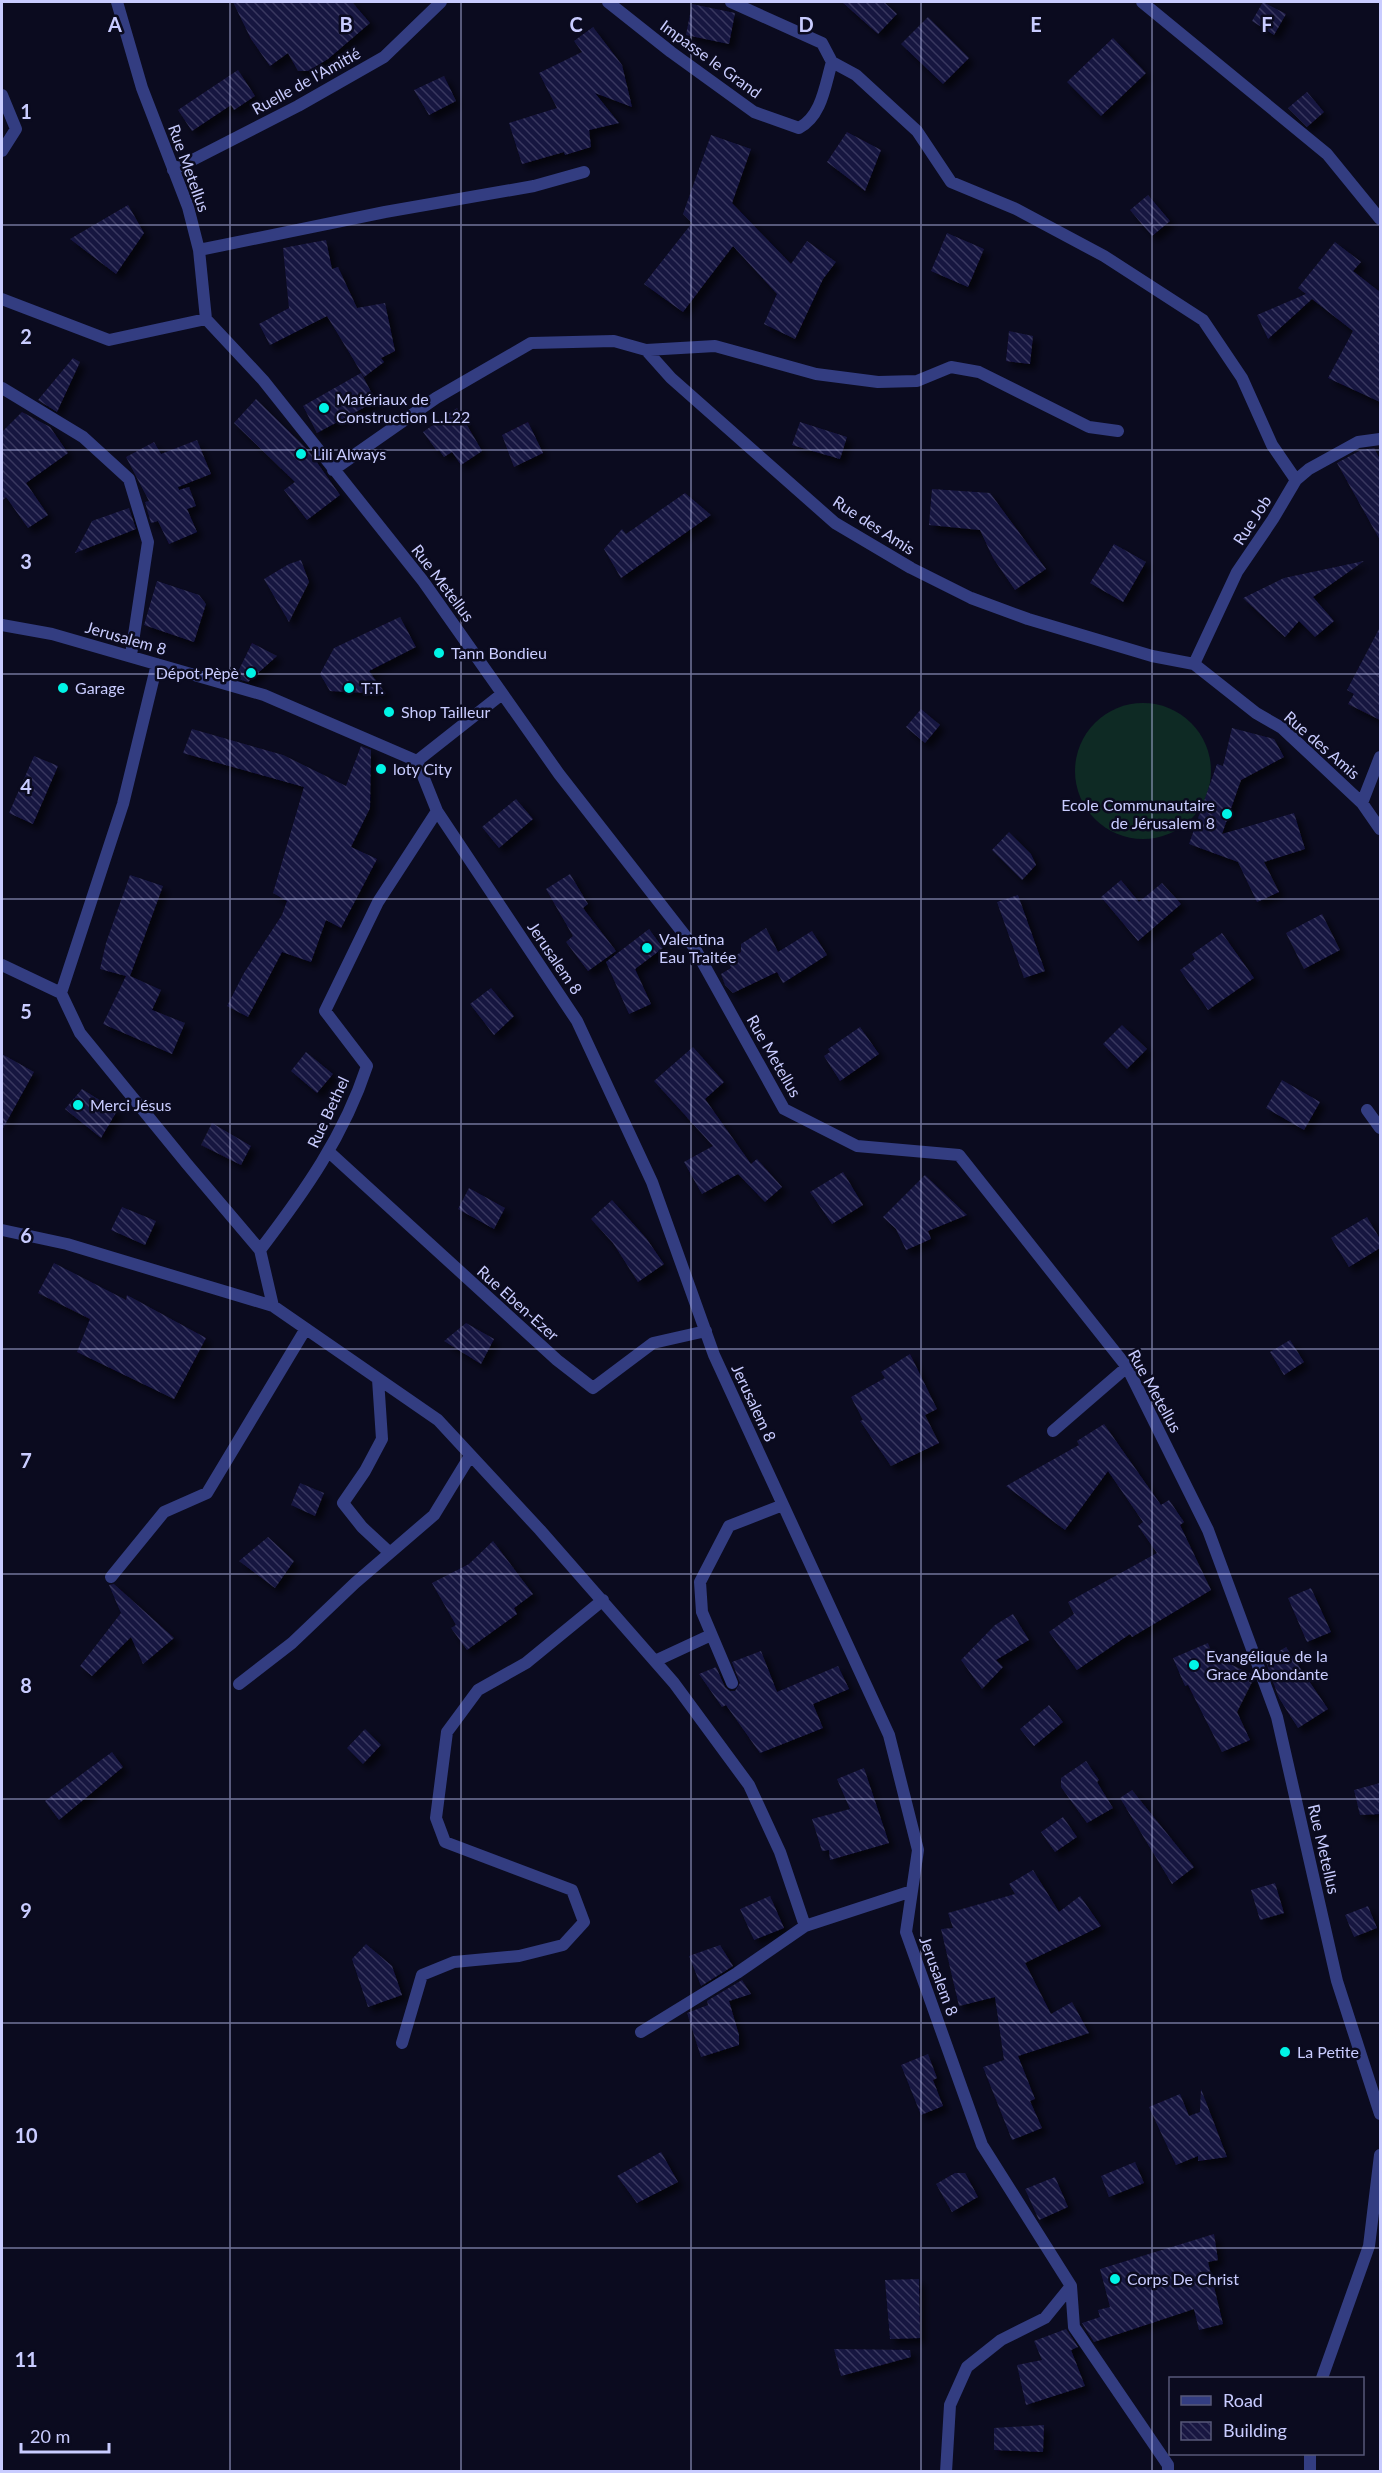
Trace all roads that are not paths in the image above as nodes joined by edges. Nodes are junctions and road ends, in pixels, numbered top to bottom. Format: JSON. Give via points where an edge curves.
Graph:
{"nodes":[{"id":1,"x":117,"y":2,"type":"edge"},
{"id":2,"x":441,"y":2,"type":"edge"},
{"id":3,"x":608,"y":2,"type":"edge"},
{"id":4,"x":731,"y":2,"type":"edge"},
{"id":5,"x":1142,"y":2,"type":"edge"},
{"id":6,"x":832,"y":62,"type":"junction"},
{"id":7,"x":2,"y":95,"type":"edge"},
{"id":8,"x":2,"y":151,"type":"edge"},
{"id":9,"x":173,"y":170,"type":"junction"},
{"id":10,"x":584,"y":172,"type":"dead end"},
{"id":11,"x":1380,"y":219,"type":"edge"},
{"id":12,"x":199,"y":250,"type":"junction"},
{"id":13,"x":2,"y":299,"type":"edge"},
{"id":14,"x":206,"y":319,"type":"junction"},
{"id":15,"x":646,"y":350,"type":"junction"},
{"id":16,"x":2,"y":387,"type":"edge"},
{"id":17,"x":1118,"y":431,"type":"dead end"},
{"id":18,"x":1380,"y":439,"type":"edge"},
{"id":19,"x":333,"y":470,"type":"junction"},
{"id":20,"x":1296,"y":480,"type":"junction"},
{"id":21,"x":2,"y":625,"type":"edge"},
{"id":22,"x":131,"y":655,"type":"junction"},
{"id":23,"x":157,"y":664,"type":"junction"},
{"id":24,"x":1194,"y":664,"type":"junction"},
{"id":25,"x":502,"y":694,"type":"junction"},
{"id":26,"x":1380,"y":757,"type":"edge"},
{"id":27,"x":417,"y":761,"type":"junction"},
{"id":28,"x":1362,"y":803,"type":"junction"},
{"id":29,"x":437,"y":811,"type":"junction"},
{"id":30,"x":1380,"y":830,"type":"edge"},
{"id":31,"x":2,"y":964,"type":"edge"},
{"id":32,"x":61,"y":993,"type":"junction"},
{"id":33,"x":1367,"y":1110,"type":"dead end"},
{"id":34,"x":1380,"y":1128,"type":"edge"},
{"id":35,"x":329,"y":1152,"type":"junction"},
{"id":36,"x":2,"y":1230,"type":"edge"},
{"id":37,"x":260,"y":1250,"type":"junction"},
{"id":38,"x":273,"y":1306,"type":"junction"},
{"id":39,"x":305,"y":1330,"type":"junction"},
{"id":40,"x":705,"y":1331,"type":"junction"},
{"id":41,"x":1127,"y":1366,"type":"junction"},
{"id":42,"x":378,"y":1379,"type":"junction"},
{"id":43,"x":1053,"y":1431,"type":"dead end"},
{"id":44,"x":471,"y":1456,"type":"junction"},
{"id":45,"x":783,"y":1505,"type":"junction"},
{"id":46,"x":390,"y":1553,"type":"junction"},
{"id":47,"x":111,"y":1577,"type":"dead end"},
{"id":48,"x":603,"y":1600,"type":"junction"},
{"id":49,"x":711,"y":1635,"type":"junction"},
{"id":50,"x":655,"y":1661,"type":"junction"},
{"id":51,"x":239,"y":1683,"type":"dead end"},
{"id":52,"x":732,"y":1683,"type":"dead end"},
{"id":53,"x":912,"y":1891,"type":"junction"},
{"id":54,"x":805,"y":1926,"type":"junction"},
{"id":55,"x":641,"y":2032,"type":"dead end"},
{"id":56,"x":402,"y":2043,"type":"dead end"},
{"id":57,"x":1380,"y":2114,"type":"edge"},
{"id":58,"x":1380,"y":2155,"type":"edge"},
{"id":59,"x":1071,"y":2286,"type":"junction"},
{"id":60,"x":1323,"y":2377,"type":"edge"},
{"id":61,"x":1310,"y":2455,"type":"edge"},
{"id":62,"x":1167,"y":2469,"type":"edge"},
{"id":63,"x":946,"y":2472,"type":"edge"},
{"id":64,"x":1310,"y":2472,"type":"edge"}],
"edges":[{"from":1,"to":9,"type":"street","name":"Rue Metellus","via":[[142,88]]},
{"from":2,"to":9,"type":"street","name":"Ruelle de l'Amitié","via":[[384,57]]},
{"from":3,"to":6,"type":"street","name":"Impasse le Grand","via":[[754,112],[799,128],[809,123],[817,110]]},
{"from":4,"to":6,"type":"street","via":[[822,43]]},
{"from":5,"to":11,"type":"street","via":[[1327,154]]},
{"from":6,"to":20,"type":"street","via":[[856,75],[917,131],[951,182],[1016,209],[1104,256],[1203,320],[1242,378],[1272,445]]},
{"from":7,"to":8,"type":"street","via":[[16,129]]},
{"from":9,"to":12,"type":"street","name":"Rue Metellus"},
{"from":10,"to":12,"type":"street","via":[[534,186]]},
{"from":12,"to":14,"type":"street","name":"Rue Metellus"},
{"from":13,"to":14,"type":"street","via":[[109,340]]},
{"from":14,"to":19,"type":"street","name":"Rue Metellus","via":[[263,380]]},
{"from":15,"to":17,"type":"street","via":[[715,346],[816,374],[878,382],[917,381],[951,367],[979,372],[1089,427]]},
{"from":15,"to":19,"type":"street","via":[[614,341],[531,343],[436,398]]},
{"from":15,"to":24,"type":"street","name":"Rue des Amis","via":[[671,378],[835,523],[911,568],[971,598],[1028,619],[1152,656]]},
{"from":16,"to":22,"type":"street","via":[[82,437],[129,479],[148,542]]},
{"from":18,"to":20,"type":"street","name":"Rue Job","via":[[1358,442]]},
{"from":19,"to":25,"type":"street","name":"Rue Metellus","via":[[423,582]]},
{"from":20,"to":24,"type":"street","name":"Rue Job","via":[[1237,572]]},
{"from":21,"to":22,"type":"street","name":"Jerusalem 8"},
{"from":22,"to":23,"type":"street","name":"Jerusalem 8"},
{"from":23,"to":27,"type":"street","name":"Jerusalem 8","via":[[264,695]]},
{"from":23,"to":32,"type":"street","via":[[123,804]]},
{"from":24,"to":28,"type":"street","name":"Rue des Amis","via":[[1256,713],[1282,728]]},
{"from":25,"to":27,"type":"street"},
{"from":25,"to":41,"type":"street","name":"Rue Metellus","via":[[694,947],[784,1109],[857,1146],[959,1155]]},
{"from":26,"to":28,"type":"street"},
{"from":27,"to":29,"type":"street","name":"Jerusalem 8"},
{"from":28,"to":30,"type":"street","name":"Rue des Amis"},
{"from":29,"to":35,"type":"street","name":"Rue Bethel","via":[[378,902],[325,1011],[367,1066],[355,1101]]},
{"from":29,"to":40,"type":"street","name":"Jerusalem 8","via":[[578,1021],[652,1182]]},
{"from":31,"to":32,"type":"street"},
{"from":32,"to":37,"type":"street","via":[[80,1033]]},
{"from":33,"to":34,"type":"street"},
{"from":35,"to":37,"type":"street","name":"Rue Bethel"},
{"from":35,"to":40,"type":"street","name":"Rue Eben-Ezer","via":[[557,1360],[593,1388],[653,1343]]},
{"from":36,"to":38,"type":"street","via":[[67,1244]]},
{"from":37,"to":38,"type":"street"},
{"from":38,"to":39,"type":"street"},
{"from":39,"to":42,"type":"street"},
{"from":39,"to":47,"type":"street","via":[[207,1493],[164,1512]]},
{"from":40,"to":45,"type":"street","name":"Jerusalem 8"},
{"from":41,"to":43,"type":"street"},
{"from":41,"to":57,"type":"street","name":"Rue Metellus","via":[[1208,1530],[1277,1717],[1337,1981]]},
{"from":42,"to":44,"type":"street","via":[[438,1420]]},
{"from":42,"to":46,"type":"street","via":[[382,1439],[343,1503]]},
{"from":44,"to":46,"type":"street","via":[[434,1515]]},
{"from":44,"to":48,"type":"street"},
{"from":45,"to":49,"type":"street","via":[[729,1526],[700,1582],[702,1612]]},
{"from":45,"to":53,"type":"street","name":"Jerusalem 8","via":[[889,1735],[918,1850]]},
{"from":46,"to":51,"type":"street","via":[[292,1643]]},
{"from":48,"to":50,"type":"street"},
{"from":48,"to":56,"type":"street","via":[[525,1663],[478,1689],[447,1732],[436,1818],[445,1842],[572,1890],[585,1922],[562,1945],[519,1956],[454,1962],[422,1975]]},
{"from":49,"to":50,"type":"street"},
{"from":49,"to":52,"type":"street"},
{"from":50,"to":54,"type":"street","via":[[749,1785],[780,1852]]},
{"from":53,"to":54,"type":"street"},
{"from":53,"to":59,"type":"street","name":"Jerusalem 8","via":[[906,1932],[982,2145]]},
{"from":54,"to":55,"type":"street"},
{"from":58,"to":60,"type":"street","via":[[1369,2246]]},
{"from":59,"to":62,"type":"street","name":"Jerusalem 8","via":[[1074,2327]]},
{"from":59,"to":63,"type":"street","via":[[1045,2318],[1001,2340],[967,2367],[950,2405]]},
{"from":61,"to":64,"type":"street"}]}
